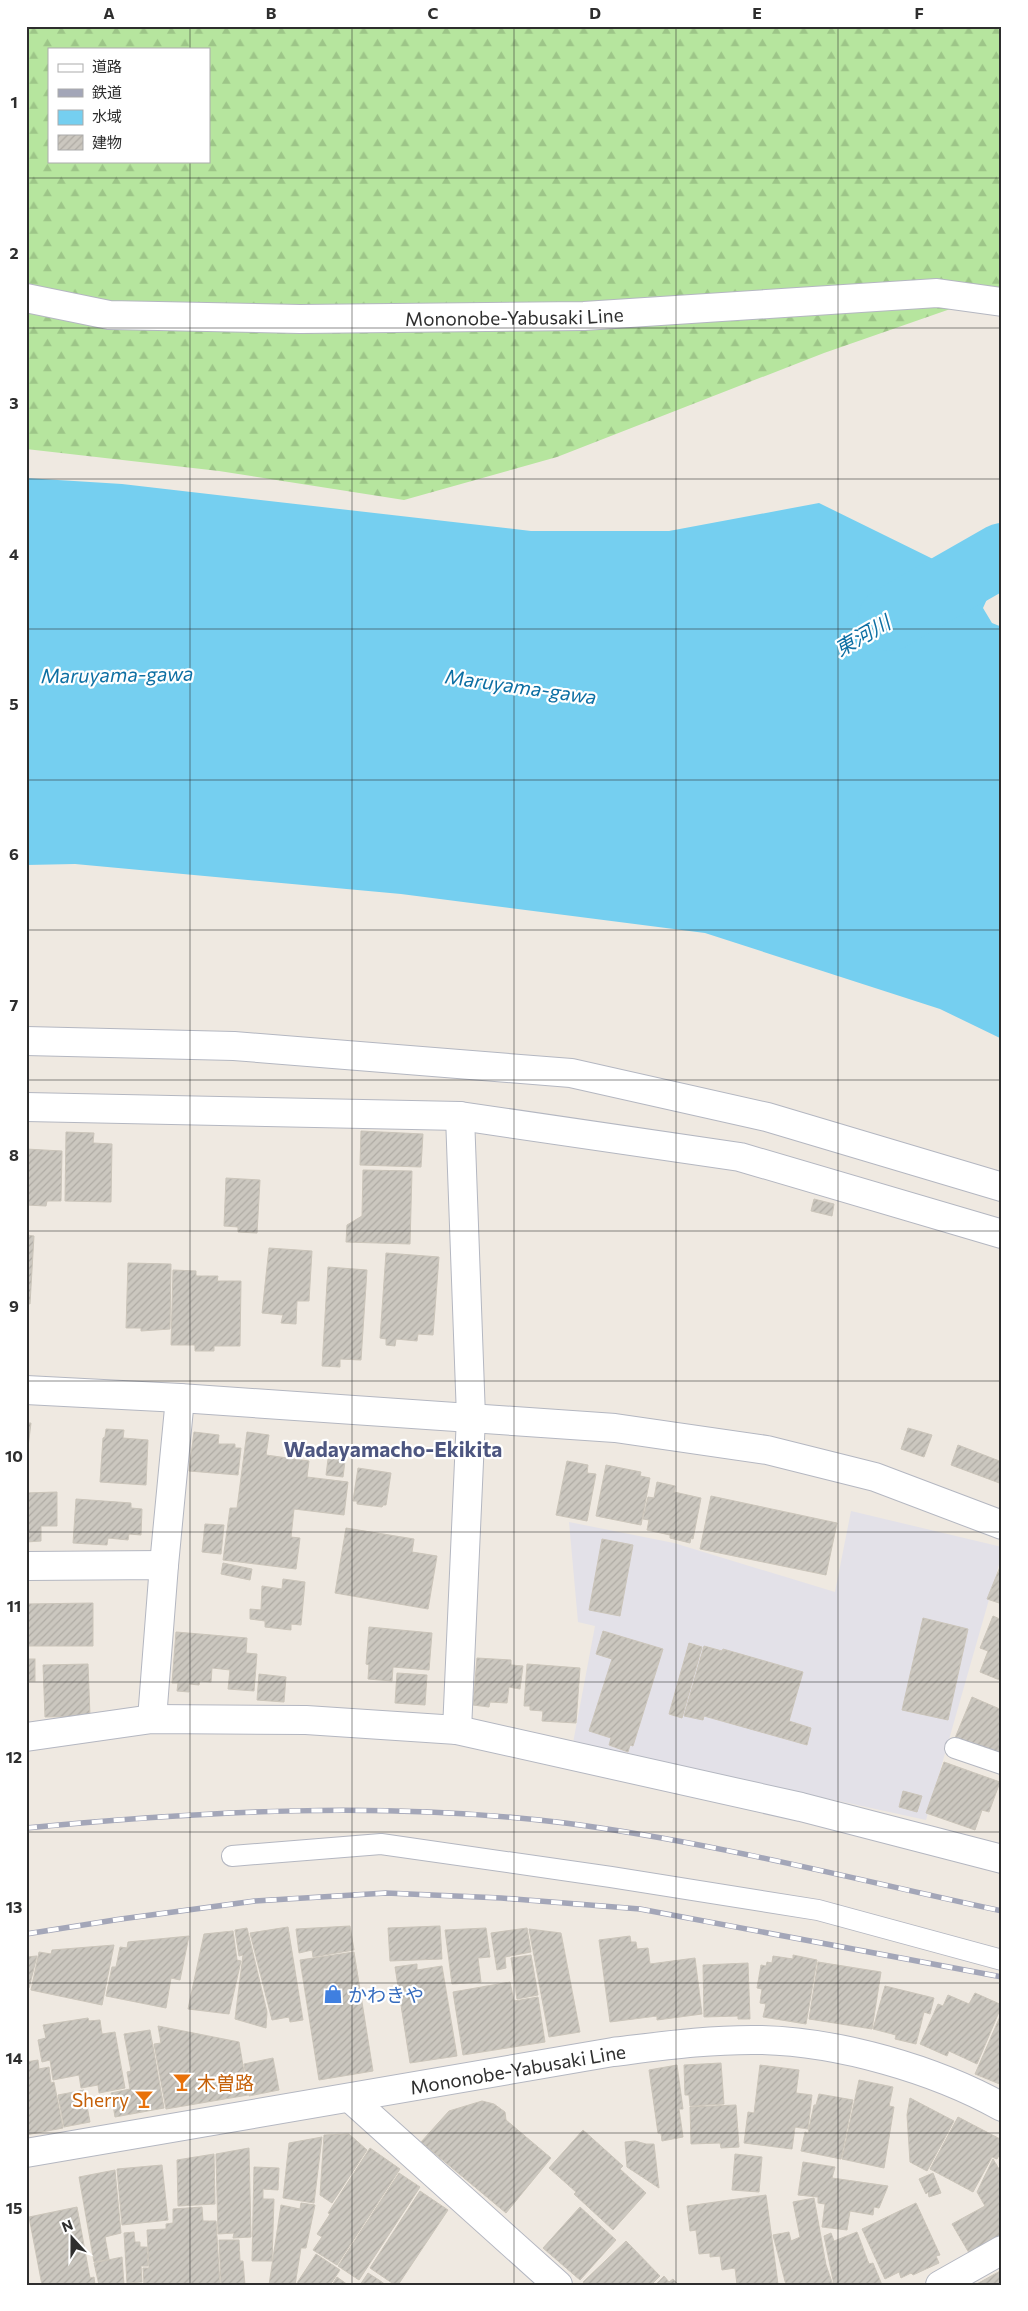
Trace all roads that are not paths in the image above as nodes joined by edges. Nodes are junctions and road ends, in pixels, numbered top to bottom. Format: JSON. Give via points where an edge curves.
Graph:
{"nodes":[{"id":1,"x":26,"y":298,"type":"edge"},
{"id":2,"x":1002,"y":302,"type":"edge"},
{"id":3,"x":26,"y":1041,"type":"edge"},
{"id":4,"x":26,"y":1107,"type":"edge"},
{"id":5,"x":460,"y":1116,"type":"junction"},
{"id":6,"x":1002,"y":1187,"type":"edge"},
{"id":7,"x":1002,"y":1234,"type":"edge"},
{"id":8,"x":26,"y":1390,"type":"edge"},
{"id":9,"x":180,"y":1398,"type":"junction"},
{"id":10,"x":471,"y":1418,"type":"junction"},
{"id":11,"x":1002,"y":1525,"type":"edge"},
{"id":12,"x":164,"y":1565,"type":"junction"},
{"id":13,"x":26,"y":1566,"type":"edge"},
{"id":14,"x":152,"y":1719,"type":"junction"},
{"id":15,"x":458,"y":1730,"type":"junction"},
{"id":16,"x":26,"y":1737,"type":"edge"},
{"id":17,"x":956,"y":1748,"type":"dead end"},
{"id":18,"x":1002,"y":1764,"type":"edge"},
{"id":19,"x":232,"y":1856,"type":"dead end"},
{"id":20,"x":1002,"y":1860,"type":"edge"},
{"id":21,"x":1002,"y":1960,"type":"edge"},
{"id":22,"x":350,"y":2098,"type":"junction"},
{"id":23,"x":1002,"y":2107,"type":"edge"},
{"id":24,"x":26,"y":2153,"type":"edge"},
{"id":25,"x":1002,"y":2250,"type":"edge"},
{"id":26,"x":558,"y":2285,"type":"edge"},
{"id":27,"x":940,"y":2285,"type":"edge"}],
"edges":[{"from":1,"to":2,"type":"street","name":"Mononobe-Yabusaki Line","via":[[108,315],[300,319],[584,316],[937,293]]},
{"from":3,"to":6,"type":"street","via":[[234,1046],[571,1073],[767,1117]]},
{"from":4,"to":5,"type":"street"},
{"from":5,"to":7,"type":"street","via":[[740,1157]]},
{"from":5,"to":10,"type":"street"},
{"from":8,"to":9,"type":"street"},
{"from":9,"to":10,"type":"street"},
{"from":9,"to":12,"type":"street"},
{"from":10,"to":11,"type":"street","via":[[615,1428],[767,1450],[875,1477]]},
{"from":10,"to":15,"type":"street"},
{"from":12,"to":13,"type":"street"},
{"from":12,"to":14,"type":"street"},
{"from":14,"to":15,"type":"street","via":[[306,1720]]},
{"from":14,"to":16,"type":"street"},
{"from":15,"to":20,"type":"street","via":[[801,1808]]},
{"from":17,"to":18,"type":"lane"},
{"from":19,"to":21,"type":"lane","via":[[381,1844],[818,1910]]},
{"from":22,"to":23,"type":"street","name":"Mononobe-Yabusaki Line","via":[[613,2052],[688,2043],[762,2040],[832,2048],[904,2066],[974,2091]]},
{"from":22,"to":24,"type":"street","name":"Mononobe-Yabusaki Line"},
{"from":22,"to":26,"type":"street"},
{"from":25,"to":27,"type":"street"}]}
